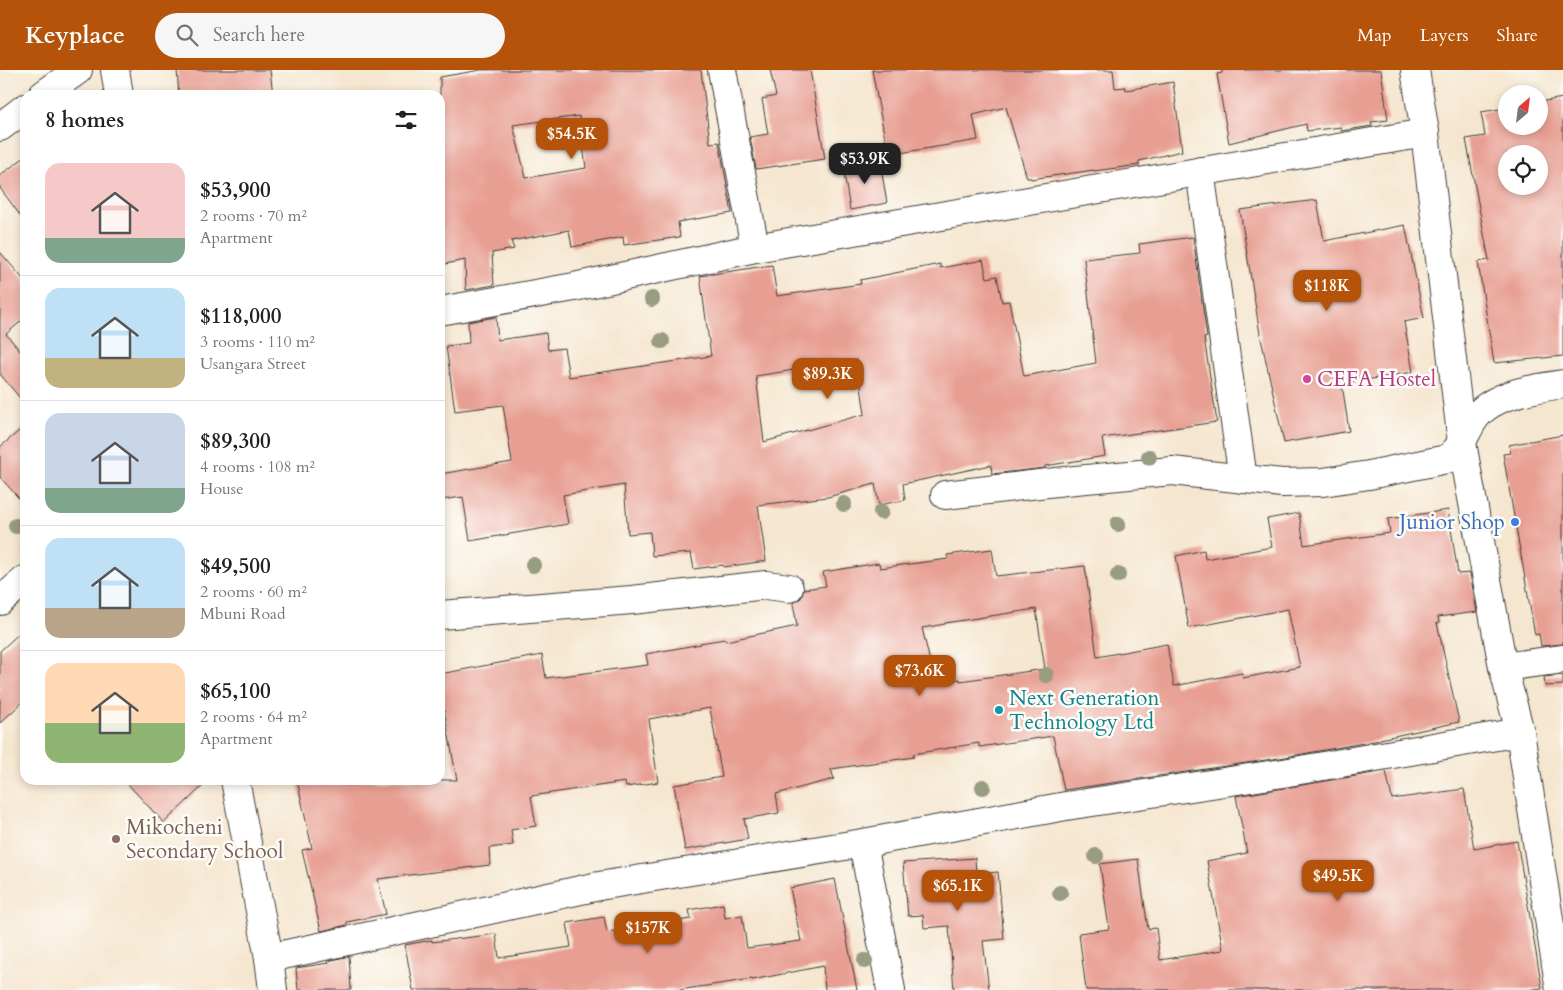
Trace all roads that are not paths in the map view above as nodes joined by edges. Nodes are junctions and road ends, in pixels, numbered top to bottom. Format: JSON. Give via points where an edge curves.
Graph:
{"nodes":[{"id":1,"x":78,"y":70,"type":"edge"},
{"id":2,"x":115,"y":70,"type":"edge"},
{"id":3,"x":722,"y":70,"type":"edge"},
{"id":4,"x":1415,"y":70,"type":"edge"},
{"id":5,"x":50,"y":90,"type":"edge"},
{"id":6,"x":118,"y":90,"type":"edge"},
{"id":7,"x":20,"y":112,"type":"edge"},
{"id":8,"x":0,"y":127,"type":"edge"},
{"id":9,"x":1425,"y":133,"type":"junction"},
{"id":10,"x":1200,"y":171,"type":"junction"},
{"id":11,"x":755,"y":248,"type":"junction"},
{"id":12,"x":445,"y":310,"type":"edge"},
{"id":13,"x":1563,"y":384,"type":"edge"},
{"id":14,"x":1462,"y":443,"type":"junction"},
{"id":15,"x":1244,"y":479,"type":"junction"},
{"id":16,"x":945,"y":495,"type":"dead end"},
{"id":17,"x":20,"y":584,"type":"edge"},
{"id":18,"x":789,"y":588,"type":"dead end"},
{"id":19,"x":0,"y":601,"type":"edge"},
{"id":20,"x":445,"y":615,"type":"edge"},
{"id":21,"x":1563,"y":659,"type":"edge"},
{"id":22,"x":1503,"y":667,"type":"junction"},
{"id":23,"x":1520,"y":732,"type":"junction"},
{"id":24,"x":236,"y":785,"type":"edge"},
{"id":25,"x":863,"y":843,"type":"junction"},
{"id":26,"x":268,"y":958,"type":"junction"},
{"id":27,"x":273,"y":990,"type":"edge"},
{"id":28,"x":891,"y":990,"type":"edge"},
{"id":29,"x":1560,"y":990,"type":"edge"}],
"edges":[{"from":1,"to":5,"type":"street"},
{"from":2,"to":6,"type":"street"},
{"from":3,"to":11,"type":"street"},
{"from":4,"to":9,"type":"street"},
{"from":7,"to":8,"type":"street"},
{"from":9,"to":10,"type":"street"},
{"from":9,"to":14,"type":"street"},
{"from":10,"to":11,"type":"street"},
{"from":10,"to":15,"type":"street"},
{"from":11,"to":12,"type":"street"},
{"from":13,"to":14,"type":"street","via":[[1502,397],[1490,404],[1475,417]]},
{"from":14,"to":15,"type":"street","via":[[1447,459],[1369,475],[1323,482]]},
{"from":14,"to":22,"type":"street"},
{"from":15,"to":16,"type":"street","via":[[1172,471]]},
{"from":17,"to":19,"type":"street"},
{"from":18,"to":20,"type":"street","via":[[766,585],[632,600]]},
{"from":21,"to":22,"type":"street"},
{"from":22,"to":23,"type":"street"},
{"from":23,"to":25,"type":"street","via":[[1283,774],[1066,806]]},
{"from":23,"to":29,"type":"street"},
{"from":24,"to":26,"type":"street"},
{"from":25,"to":26,"type":"street","via":[[599,886]]},
{"from":25,"to":28,"type":"street"},
{"from":26,"to":27,"type":"street"}]}
